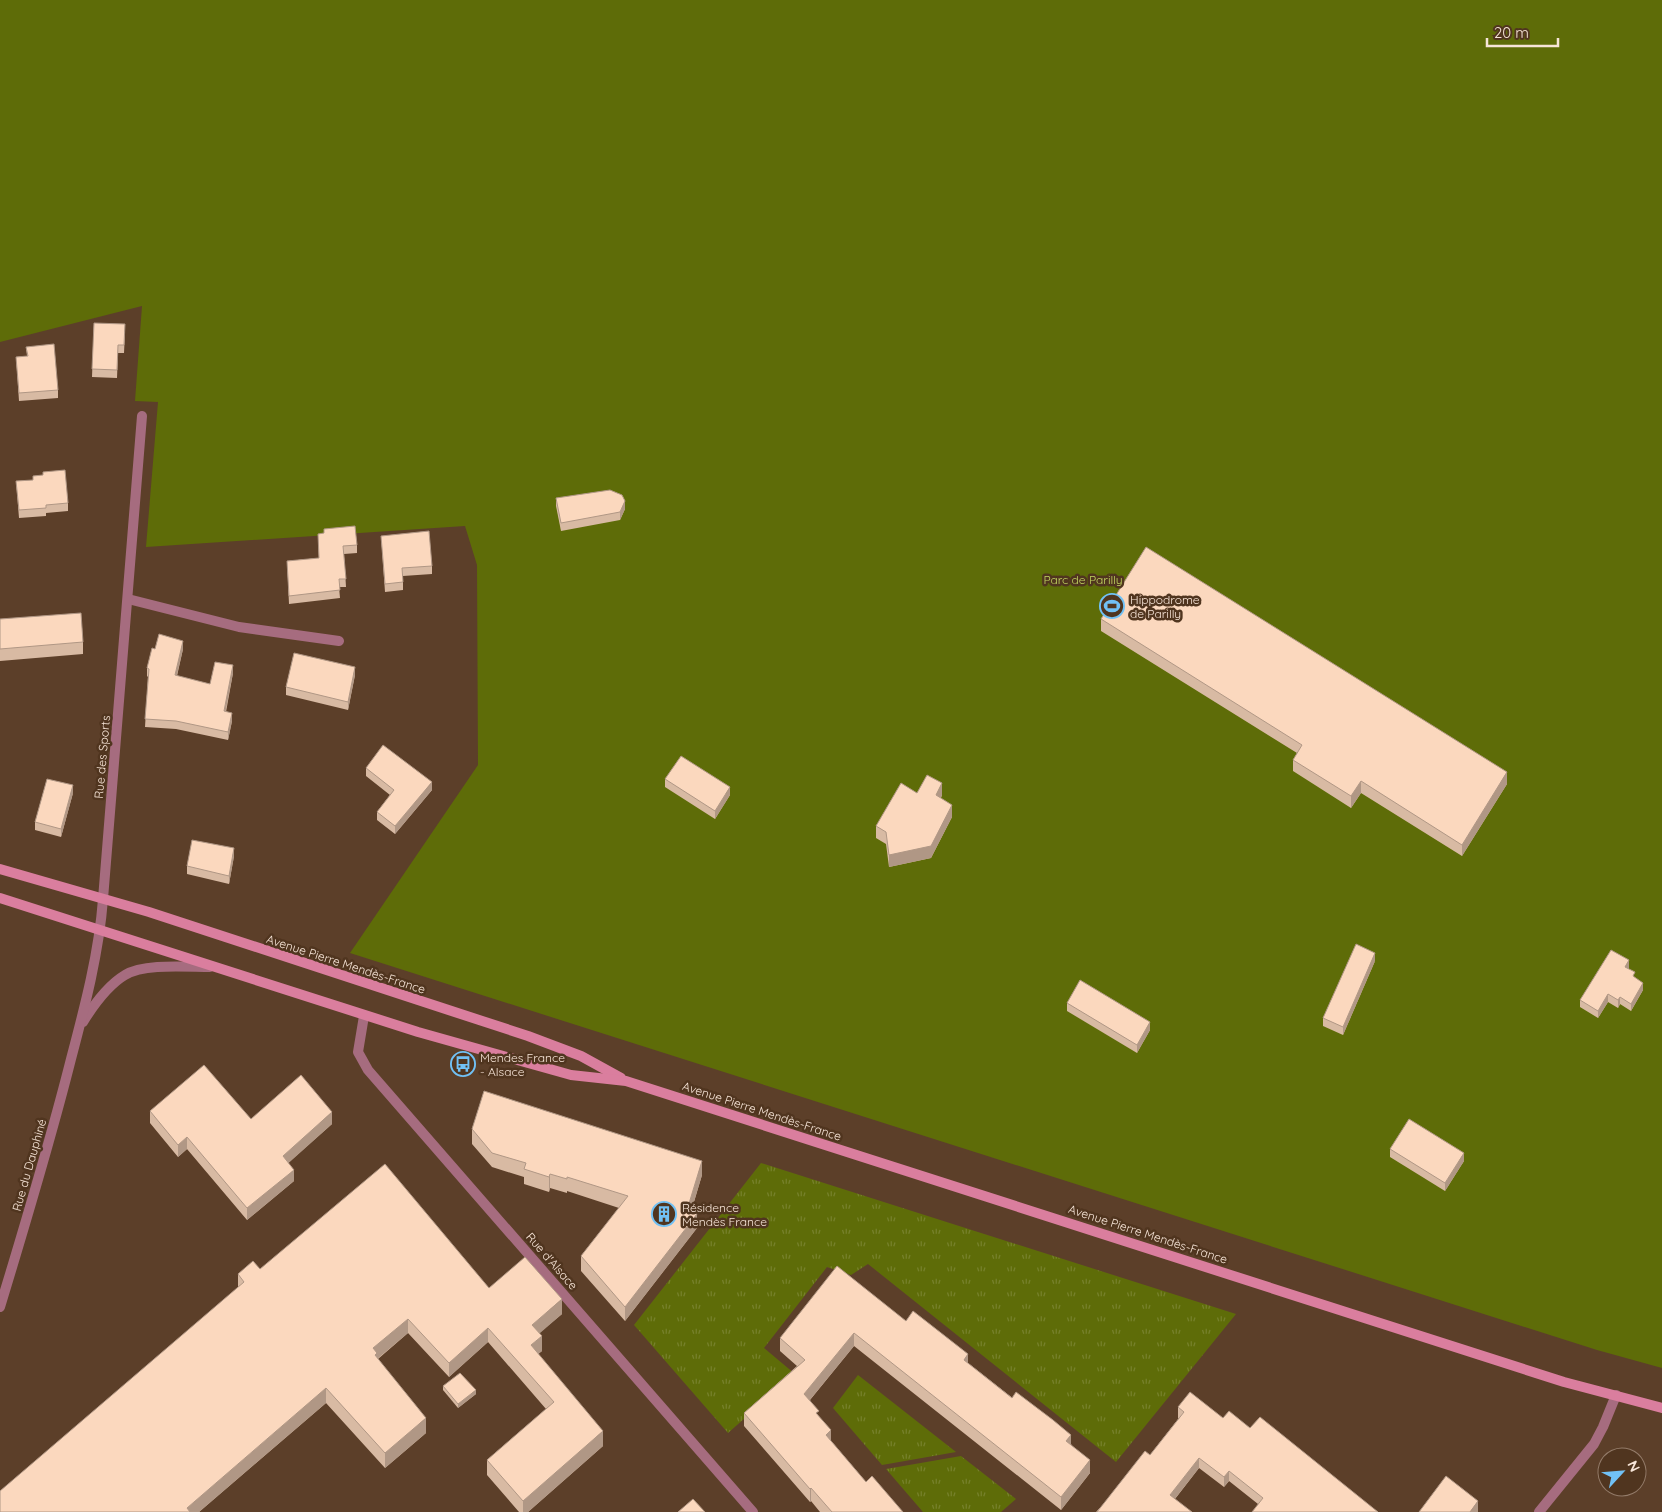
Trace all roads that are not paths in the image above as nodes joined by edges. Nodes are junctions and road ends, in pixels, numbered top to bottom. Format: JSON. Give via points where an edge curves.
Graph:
{"nodes":[{"id":1,"x":142,"y":416,"type":"dead end"},
{"id":2,"x":128,"y":599,"type":"junction"},
{"id":3,"x":339,"y":641,"type":"dead end"},
{"id":4,"x":0,"y":869,"type":"edge"},
{"id":5,"x":0,"y":898,"type":"edge"},
{"id":6,"x":103,"y":899,"type":"junction"},
{"id":7,"x":102,"y":917,"type":"joint"},
{"id":8,"x":100,"y":930,"type":"junction"},
{"id":9,"x":210,"y":967,"type":"junction"},
{"id":10,"x":364,"y":1016,"type":"junction"},
{"id":11,"x":79,"y":1029,"type":"junction"},
{"id":12,"x":626,"y":1081,"type":"junction"},
{"id":13,"x":0,"y":1307,"type":"edge"},
{"id":14,"x":1616,"y":1395,"type":"junction"},
{"id":15,"x":1662,"y":1408,"type":"edge"},
{"id":16,"x":753,"y":1512,"type":"edge"},
{"id":17,"x":1539,"y":1512,"type":"edge"}],
"edges":[{"from":1,"to":2,"type":"street","name":"Rue des Sports"},
{"from":2,"to":3,"type":"street","via":[[239,627]]},
{"from":2,"to":6,"type":"street","name":"Rue des Sports"},
{"from":4,"to":6,"type":"main road","name":"Avenue Pierre Mendès-France"},
{"from":5,"to":8,"type":"main road"},
{"from":6,"to":7,"type":"street","name":"Rue des Sports"},
{"from":6,"to":12,"type":"main road","name":"Avenue Pierre Mendès-France","via":[[528,1036],[581,1056]]},
{"from":7,"to":8,"type":"street","name":"Rue du Dauphiné"},
{"from":8,"to":9,"type":"main road"},
{"from":8,"to":11,"type":"street","name":"Rue du Dauphiné"},
{"from":9,"to":10,"type":"main road"},
{"from":9,"to":11,"type":"street","name":"Rue du Dauphiné","via":[[150,968],[126,974],[116,981]]},
{"from":10,"to":12,"type":"main road","via":[[571,1075]]},
{"from":10,"to":16,"type":"street","name":"Rue d'Alsace","via":[[358,1052],[368,1070]]},
{"from":11,"to":13,"type":"street","name":"Rue du Dauphiné"},
{"from":12,"to":14,"type":"main road","name":"Avenue Pierre Mendès-France","via":[[1564,1382]]},
{"from":14,"to":15,"type":"main road","name":"Avenue Pierre Mendès-France"},
{"from":14,"to":17,"type":"street","via":[[1594,1444]]}]}
